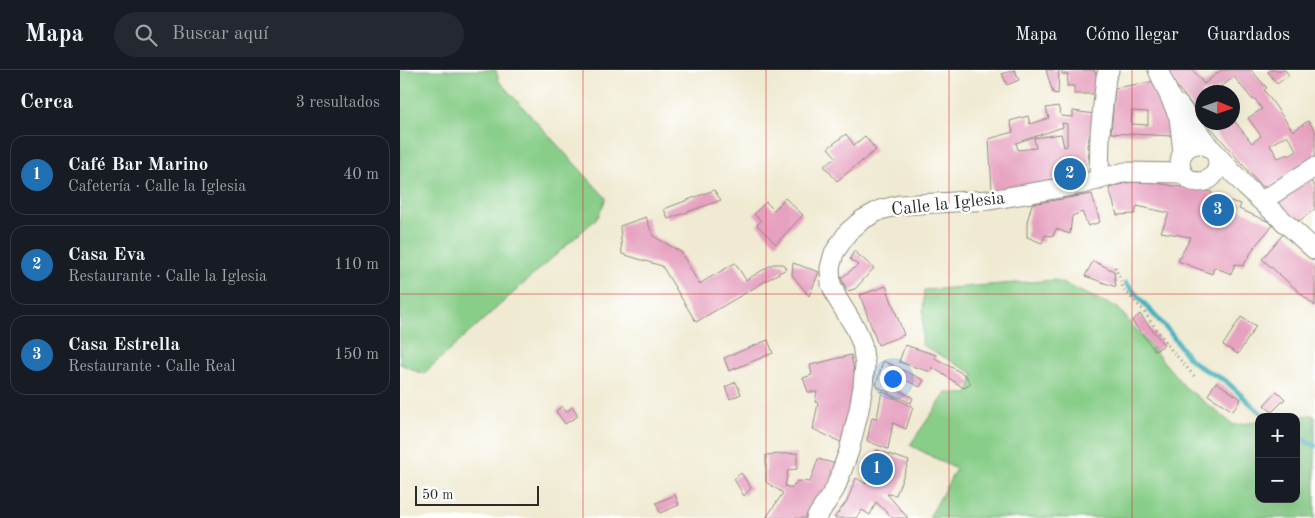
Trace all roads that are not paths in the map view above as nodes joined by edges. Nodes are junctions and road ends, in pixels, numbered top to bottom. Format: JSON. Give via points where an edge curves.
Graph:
{"nodes":[{"id":1,"x":1106,"y":72,"type":"edge"},
{"id":2,"x":1160,"y":76,"type":"edge"},
{"id":3,"x":1212,"y":150,"type":"junction"},
{"id":4,"x":1183,"y":152,"type":"junction"},
{"id":5,"x":1315,"y":167,"type":"edge"},
{"id":6,"x":1182,"y":173,"type":"junction"},
{"id":7,"x":1208,"y":179,"type":"junction"},
{"id":8,"x":1099,"y":180,"type":"junction"},
{"id":9,"x":1246,"y":187,"type":"junction"},
{"id":10,"x":1262,"y":201,"type":"junction"},
{"id":11,"x":1315,"y":250,"type":"edge"},
{"id":12,"x":816,"y":518,"type":"edge"}],
"edges":[{"from":1,"to":8,"type":"street"},
{"from":2,"to":3,"type":"street"},
{"from":2,"to":4,"type":"street","via":[[1179,118]]},
{"from":3,"to":4,"type":"street","via":[[1205,145],[1193,145]]},
{"from":3,"to":7,"type":"street","via":[[1217,159],[1216,170]]},
{"from":3,"to":9,"type":"street"},
{"from":4,"to":6,"type":"street","via":[[1180,162]]},
{"from":5,"to":10,"type":"street"},
{"from":6,"to":7,"type":"street","via":[[1192,181]]},
{"from":6,"to":8,"type":"street","name":"Calle la Iglesia","via":[[1125,172]]},
{"from":7,"to":9,"type":"street","via":[[1230,180]]},
{"from":8,"to":12,"type":"street","name":"Calle la Iglesia","via":[[990,200],[900,205],[880,210],[848,232],[834,253],[830,284],[862,344],[865,364],[863,386],[849,451],[836,489]]},
{"from":9,"to":10,"type":"street"},
{"from":10,"to":11,"type":"street"}]}
